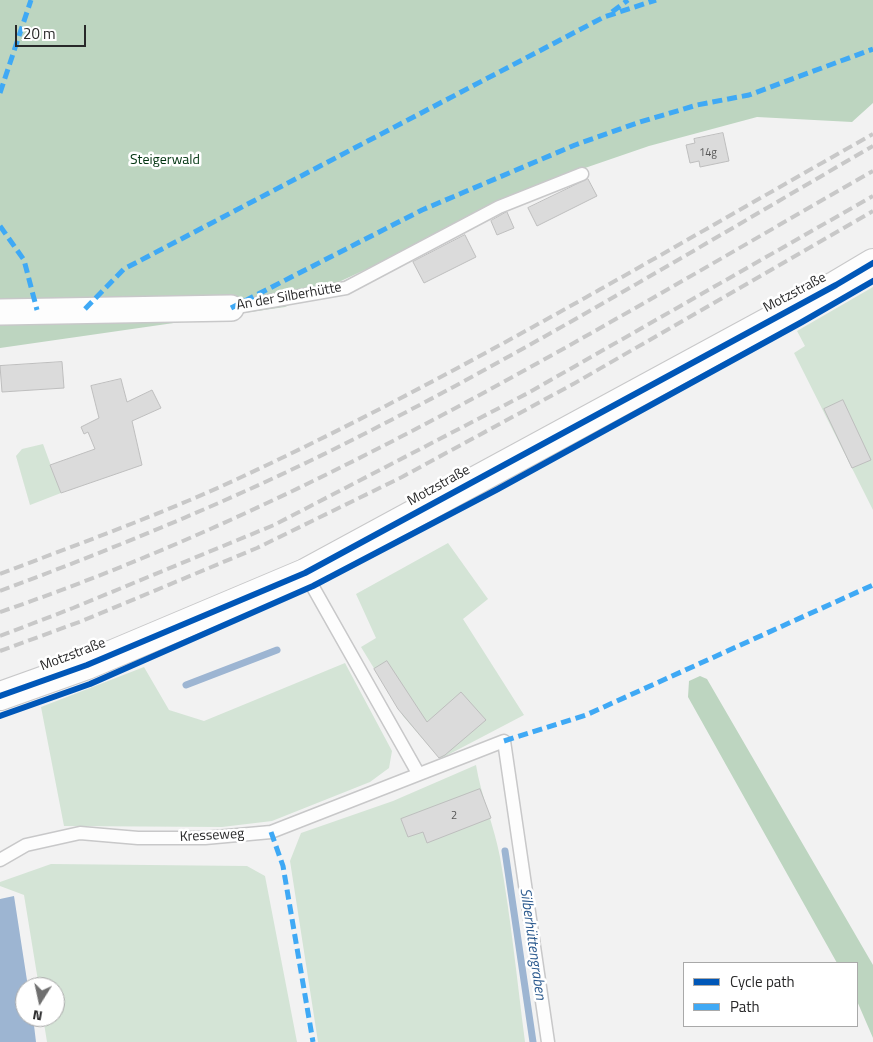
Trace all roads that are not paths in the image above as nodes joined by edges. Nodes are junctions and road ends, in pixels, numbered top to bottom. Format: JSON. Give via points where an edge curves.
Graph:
{"nodes":[{"id":1,"x":582,"y":174,"type":"dead end"},
{"id":2,"x":873,"y":263,"type":"edge"},
{"id":3,"x":231,"y":308,"type":"joint"},
{"id":4,"x":0,"y":312,"type":"edge"},
{"id":5,"x":305,"y":573,"type":"junction"},
{"id":6,"x":0,"y":696,"type":"edge"},
{"id":7,"x":418,"y":773,"type":"junction"},
{"id":8,"x":0,"y":860,"type":"edge"},
{"id":9,"x":548,"y":1042,"type":"edge"}],
"edges":[{"from":1,"to":3,"type":"lane","name":"An der Silberhütte","via":[[499,208],[346,288]]},
{"from":2,"to":5,"type":"street","name":"Motzstraße"},
{"from":3,"to":4,"type":"street","name":"An der Silberhütte"},
{"from":5,"to":6,"type":"street","name":"Motzstraße","via":[[87,664]]},
{"from":5,"to":7,"type":"lane"},
{"from":7,"to":8,"type":"lane","name":"Kresseweg","via":[[271,832],[205,838],[138,838],[80,833],[26,845]]},
{"from":7,"to":9,"type":"lane","name":"Kresseweg","via":[[504,741]]}]}
